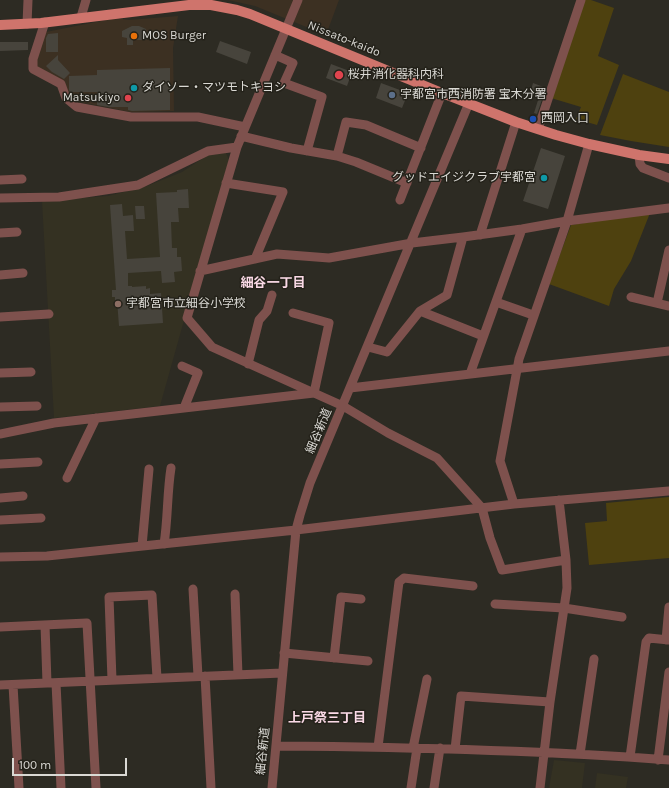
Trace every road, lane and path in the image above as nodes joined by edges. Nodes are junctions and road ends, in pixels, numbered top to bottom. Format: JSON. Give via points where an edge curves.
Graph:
{"nodes":[{"id":1,"x":28,"y":0,"type":"edge"},
{"id":2,"x":86,"y":0,"type":"edge"},
{"id":3,"x":298,"y":0,"type":"edge"},
{"id":4,"x":581,"y":0,"type":"edge"},
{"id":5,"x":81,"y":17,"type":"junction"},
{"id":6,"x":45,"y":22,"type":"junction"},
{"id":7,"x":27,"y":24,"type":"junction"},
{"id":8,"x":0,"y":25,"type":"edge"},
{"id":9,"x":285,"y":29,"type":"junction"},
{"id":10,"x":275,"y":55,"type":"junction"},
{"id":11,"x":442,"y":93,"type":"junction"},
{"id":12,"x":469,"y":103,"type":"junction"},
{"id":13,"x":516,"y":122,"type":"junction"},
{"id":14,"x":245,"y":127,"type":"junction"},
{"id":15,"x":538,"y":129,"type":"junction"},
{"id":16,"x":241,"y":136,"type":"junction"},
{"id":17,"x":589,"y":144,"type":"junction"},
{"id":18,"x":237,"y":148,"type":"junction"},
{"id":19,"x":421,"y":148,"type":"junction"},
{"id":20,"x":307,"y":151,"type":"junction"},
{"id":21,"x":639,"y":155,"type":"junction"},
{"id":22,"x":337,"y":156,"type":"junction"},
{"id":23,"x":669,"y":159,"type":"edge"},
{"id":24,"x":669,"y":178,"type":"edge"},
{"id":25,"x":22,"y":179,"type":"dead end"},
{"id":26,"x":0,"y":180,"type":"edge"},
{"id":27,"x":226,"y":183,"type":"junction"},
{"id":28,"x":407,"y":183,"type":"junction"},
{"id":29,"x":0,"y":198,"type":"edge"},
{"id":30,"x":400,"y":200,"type":"dead end"},
{"id":31,"x":669,"y":208,"type":"edge"},
{"id":32,"x":567,"y":221,"type":"junction"},
{"id":33,"x":522,"y":229,"type":"junction"},
{"id":34,"x":17,"y":232,"type":"dead end"},
{"id":35,"x":0,"y":233,"type":"edge"},
{"id":36,"x":480,"y":235,"type":"junction"},
{"id":37,"x":463,"y":237,"type":"junction"},
{"id":38,"x":412,"y":243,"type":"junction"},
{"id":39,"x":669,"y":250,"type":"edge"},
{"id":40,"x":255,"y":259,"type":"junction"},
{"id":41,"x":200,"y":271,"type":"junction"},
{"id":42,"x":22,"y":273,"type":"dead end"},
{"id":43,"x":0,"y":275,"type":"edge"},
{"id":44,"x":272,"y":295,"type":"dead end"},
{"id":45,"x":631,"y":297,"type":"dead end"},
{"id":46,"x":496,"y":302,"type":"junction"},
{"id":47,"x":657,"y":303,"type":"junction"},
{"id":48,"x":669,"y":306,"type":"edge"},
{"id":49,"x":420,"y":311,"type":"junction"},
{"id":50,"x":293,"y":312,"type":"dead end"},
{"id":51,"x":49,"y":314,"type":"dead end"},
{"id":52,"x":533,"y":315,"type":"junction"},
{"id":53,"x":0,"y":317,"type":"edge"},
{"id":54,"x":483,"y":336,"type":"junction"},
{"id":55,"x":368,"y":347,"type":"junction"},
{"id":56,"x":669,"y":351,"type":"edge"},
{"id":57,"x":248,"y":364,"type":"junction"},
{"id":58,"x":182,"y":366,"type":"dead end"},
{"id":59,"x":517,"y":368,"type":"junction"},
{"id":60,"x":31,"y":372,"type":"dead end"},
{"id":61,"x":0,"y":373,"type":"edge"},
{"id":62,"x":470,"y":374,"type":"junction"},
{"id":63,"x":350,"y":388,"type":"junction"},
{"id":64,"x":314,"y":393,"type":"junction"},
{"id":65,"x":37,"y":406,"type":"dead end"},
{"id":66,"x":343,"y":406,"type":"junction"},
{"id":67,"x":0,"y":407,"type":"edge"},
{"id":68,"x":184,"y":408,"type":"junction"},
{"id":69,"x":96,"y":418,"type":"junction"},
{"id":70,"x":0,"y":434,"type":"edge"},
{"id":71,"x":38,"y":462,"type":"dead end"},
{"id":72,"x":0,"y":464,"type":"edge"},
{"id":73,"x":171,"y":468,"type":"dead end"},
{"id":74,"x":149,"y":469,"type":"dead end"},
{"id":75,"x":67,"y":478,"type":"dead end"},
{"id":76,"x":669,"y":491,"type":"edge"},
{"id":77,"x":23,"y":496,"type":"dead end"},
{"id":78,"x":0,"y":498,"type":"edge"},
{"id":79,"x":559,"y":500,"type":"junction"},
{"id":80,"x":514,"y":504,"type":"junction"},
{"id":81,"x":482,"y":508,"type":"junction"},
{"id":82,"x":42,"y":518,"type":"dead end"},
{"id":83,"x":0,"y":520,"type":"edge"},
{"id":84,"x":296,"y":530,"type":"junction"},
{"id":85,"x":164,"y":544,"type":"junction"},
{"id":86,"x":142,"y":546,"type":"junction"},
{"id":87,"x":0,"y":557,"type":"edge"},
{"id":88,"x":566,"y":560,"type":"junction"},
{"id":89,"x":473,"y":586,"type":"dead end"},
{"id":90,"x":193,"y":589,"type":"dead end"},
{"id":91,"x":235,"y":594,"type":"dead end"},
{"id":92,"x":360,"y":599,"type":"dead end"},
{"id":93,"x":495,"y":604,"type":"dead end"},
{"id":94,"x":669,"y":607,"type":"edge"},
{"id":95,"x":564,"y":608,"type":"junction"},
{"id":96,"x":622,"y":617,"type":"dead end"},
{"id":97,"x":45,"y":625,"type":"junction"},
{"id":98,"x":0,"y":627,"type":"edge"},
{"id":99,"x":667,"y":640,"type":"edge"},
{"id":100,"x":284,"y":653,"type":"junction"},
{"id":101,"x":334,"y":658,"type":"junction"},
{"id":102,"x":594,"y":659,"type":"dead end"},
{"id":103,"x":368,"y":661,"type":"dead end"},
{"id":104,"x":669,"y":672,"type":"edge"},
{"id":105,"x":282,"y":673,"type":"junction"},
{"id":106,"x":238,"y":675,"type":"junction"},
{"id":107,"x":202,"y":676,"type":"junction"},
{"id":108,"x":157,"y":678,"type":"junction"},
{"id":109,"x":427,"y":679,"type":"dead end"},
{"id":110,"x":112,"y":680,"type":"junction"},
{"id":111,"x":91,"y":681,"type":"junction"},
{"id":112,"x":52,"y":683,"type":"junction"},
{"id":113,"x":0,"y":685,"type":"edge"},
{"id":114,"x":13,"y":685,"type":"junction"},
{"id":115,"x":550,"y":702,"type":"junction"},
{"id":116,"x":276,"y":746,"type":"junction"},
{"id":117,"x":378,"y":747,"type":"junction"},
{"id":118,"x":415,"y":748,"type":"junction"},
{"id":119,"x":440,"y":748,"type":"junction"},
{"id":120,"x":455,"y":749,"type":"junction"},
{"id":121,"x":545,"y":752,"type":"junction"},
{"id":122,"x":580,"y":754,"type":"junction"},
{"id":123,"x":630,"y":757,"type":"junction"},
{"id":124,"x":658,"y":760,"type":"junction"},
{"id":125,"x":669,"y":760,"type":"edge"},
{"id":126,"x":19,"y":788,"type":"edge"},
{"id":127,"x":61,"y":788,"type":"edge"},
{"id":128,"x":96,"y":788,"type":"edge"},
{"id":129,"x":211,"y":788,"type":"edge"},
{"id":130,"x":272,"y":788,"type":"edge"},
{"id":131,"x":411,"y":788,"type":"edge"},
{"id":132,"x":434,"y":788,"type":"edge"},
{"id":133,"x":540,"y":788,"type":"edge"}],
"edges":[{"from":1,"to":7,"type":"street"},
{"from":2,"to":5,"type":"street"},
{"from":3,"to":9,"type":"street"},
{"from":4,"to":15,"type":"street"},
{"from":5,"to":6,"type":"main road","name":"Nissato-kaido"},
{"from":5,"to":9,"type":"main road","name":"Nissato-kaido","via":[[200,4],[237,10]]},
{"from":6,"to":7,"type":"main road","name":"Nissato-kaido"},
{"from":6,"to":14,"type":"street","via":[[33,59],[33,69],[61,84],[66,98],[77,107],[130,117],[198,117]]},
{"from":7,"to":8,"type":"main road","name":"Nissato-kaido"},
{"from":9,"to":10,"type":"street"},
{"from":9,"to":11,"type":"main road","name":"Nissato-kaido"},
{"from":10,"to":14,"type":"street"},
{"from":10,"to":20,"type":"street","via":[[293,62],[284,84],[322,97]]},
{"from":11,"to":12,"type":"main road","name":"Nissato-kaido"},
{"from":11,"to":19,"type":"street"},
{"from":12,"to":13,"type":"main road","name":"Nissato-kaido"},
{"from":12,"to":38,"type":"street","name":"細谷新道"},
{"from":13,"to":15,"type":"main road","name":"Nissato-kaido"},
{"from":13,"to":36,"type":"street"},
{"from":14,"to":16,"type":"street"},
{"from":15,"to":17,"type":"main road","name":"Nissato-kaido"},
{"from":16,"to":18,"type":"street"},
{"from":16,"to":20,"type":"street"},
{"from":17,"to":21,"type":"main road","name":"Nissato-kaido"},
{"from":17,"to":32,"type":"street"},
{"from":18,"to":27,"type":"street"},
{"from":18,"to":29,"type":"street","via":[[208,151],[138,185],[59,196]]},
{"from":19,"to":22,"type":"street","via":[[366,125],[346,122]]},
{"from":19,"to":28,"type":"street"},
{"from":20,"to":22,"type":"street"},
{"from":21,"to":23,"type":"main road","name":"Nissato-kaido"},
{"from":21,"to":24,"type":"street","via":[[640,164],[644,168]]},
{"from":22,"to":28,"type":"street"},
{"from":25,"to":26,"type":"street"},
{"from":27,"to":40,"type":"street","via":[[283,192]]},
{"from":27,"to":41,"type":"street"},
{"from":28,"to":30,"type":"street"},
{"from":31,"to":32,"type":"street"},
{"from":32,"to":33,"type":"street"},
{"from":32,"to":52,"type":"street"},
{"from":33,"to":36,"type":"street"},
{"from":33,"to":46,"type":"street"},
{"from":34,"to":35,"type":"street"},
{"from":36,"to":37,"type":"street"},
{"from":37,"to":38,"type":"street"},
{"from":37,"to":49,"type":"street","via":[[447,295]]},
{"from":38,"to":40,"type":"street","via":[[329,258],[277,254]]},
{"from":38,"to":55,"type":"street","name":"細谷新道"},
{"from":39,"to":47,"type":"street"},
{"from":40,"to":41,"type":"street"},
{"from":41,"to":57,"type":"street","via":[[187,318],[212,347]]},
{"from":42,"to":43,"type":"street"},
{"from":44,"to":57,"type":"street","via":[[267,311],[259,320]]},
{"from":45,"to":47,"type":"street"},
{"from":46,"to":52,"type":"street"},
{"from":46,"to":54,"type":"street"},
{"from":47,"to":48,"type":"street"},
{"from":49,"to":54,"type":"street"},
{"from":49,"to":55,"type":"street","via":[[387,352]]},
{"from":50,"to":64,"type":"street","via":[[329,323]]},
{"from":51,"to":53,"type":"street"},
{"from":52,"to":59,"type":"street"},
{"from":54,"to":62,"type":"street"},
{"from":55,"to":63,"type":"street","name":"細谷新道"},
{"from":56,"to":59,"type":"street"},
{"from":57,"to":64,"type":"street"},
{"from":58,"to":68,"type":"street","via":[[198,373]]},
{"from":59,"to":62,"type":"street"},
{"from":59,"to":80,"type":"street","via":[[500,461]]},
{"from":60,"to":61,"type":"street"},
{"from":62,"to":63,"type":"street"},
{"from":63,"to":66,"type":"street","name":"細谷新道"},
{"from":64,"to":66,"type":"street"},
{"from":64,"to":68,"type":"street"},
{"from":65,"to":67,"type":"street"},
{"from":66,"to":81,"type":"street","via":[[437,458]]},
{"from":66,"to":84,"type":"street","name":"細谷新道","via":[[304,498]]},
{"from":68,"to":69,"type":"street"},
{"from":69,"to":70,"type":"street"},
{"from":69,"to":75,"type":"street"},
{"from":71,"to":72,"type":"street"},
{"from":73,"to":85,"type":"street"},
{"from":74,"to":86,"type":"street"},
{"from":76,"to":79,"type":"street"},
{"from":77,"to":78,"type":"street"},
{"from":79,"to":80,"type":"street"},
{"from":79,"to":88,"type":"street"},
{"from":80,"to":81,"type":"street"},
{"from":81,"to":84,"type":"street"},
{"from":81,"to":88,"type":"street","via":[[502,570]]},
{"from":82,"to":83,"type":"street"},
{"from":84,"to":85,"type":"street"},
{"from":84,"to":100,"type":"street","name":"細谷新道"},
{"from":85,"to":86,"type":"street"},
{"from":86,"to":87,"type":"street","via":[[47,556]]},
{"from":88,"to":95,"type":"street","via":[[567,588]]},
{"from":89,"to":117,"type":"street","via":[[404,578],[399,582]]},
{"from":90,"to":107,"type":"street"},
{"from":91,"to":106,"type":"street"},
{"from":92,"to":101,"type":"street","via":[[341,597]]},
{"from":93,"to":95,"type":"street"},
{"from":94,"to":99,"type":"street"},
{"from":95,"to":96,"type":"street"},
{"from":95,"to":115,"type":"street"},
{"from":97,"to":98,"type":"street"},
{"from":97,"to":111,"type":"street","via":[[87,623]]},
{"from":97,"to":112,"type":"street"},
{"from":99,"to":123,"type":"street","via":[[649,638],[646,642]]},
{"from":100,"to":101,"type":"street"},
{"from":100,"to":105,"type":"street","name":"細谷新道"},
{"from":101,"to":103,"type":"street"},
{"from":102,"to":122,"type":"street"},
{"from":104,"to":124,"type":"street"},
{"from":105,"to":106,"type":"street"},
{"from":105,"to":116,"type":"street","name":"細谷新道"},
{"from":106,"to":107,"type":"street"},
{"from":107,"to":108,"type":"street"},
{"from":107,"to":129,"type":"street"},
{"from":108,"to":110,"type":"street"},
{"from":108,"to":110,"type":"street","via":[[152,595],[109,597]]},
{"from":109,"to":118,"type":"street"},
{"from":110,"to":111,"type":"street"},
{"from":111,"to":112,"type":"street"},
{"from":111,"to":128,"type":"street"},
{"from":112,"to":114,"type":"street"},
{"from":112,"to":127,"type":"street"},
{"from":113,"to":114,"type":"street"},
{"from":114,"to":126,"type":"street"},
{"from":115,"to":120,"type":"street","via":[[461,696]]},
{"from":115,"to":121,"type":"street"},
{"from":116,"to":117,"type":"street"},
{"from":116,"to":130,"type":"street","name":"細谷新道"},
{"from":117,"to":118,"type":"street"},
{"from":118,"to":119,"type":"street"},
{"from":118,"to":131,"type":"street"},
{"from":119,"to":120,"type":"street"},
{"from":119,"to":132,"type":"street"},
{"from":120,"to":121,"type":"street"},
{"from":121,"to":122,"type":"street"},
{"from":121,"to":133,"type":"street"},
{"from":122,"to":123,"type":"street"},
{"from":123,"to":124,"type":"street"},
{"from":124,"to":125,"type":"street"}]}
